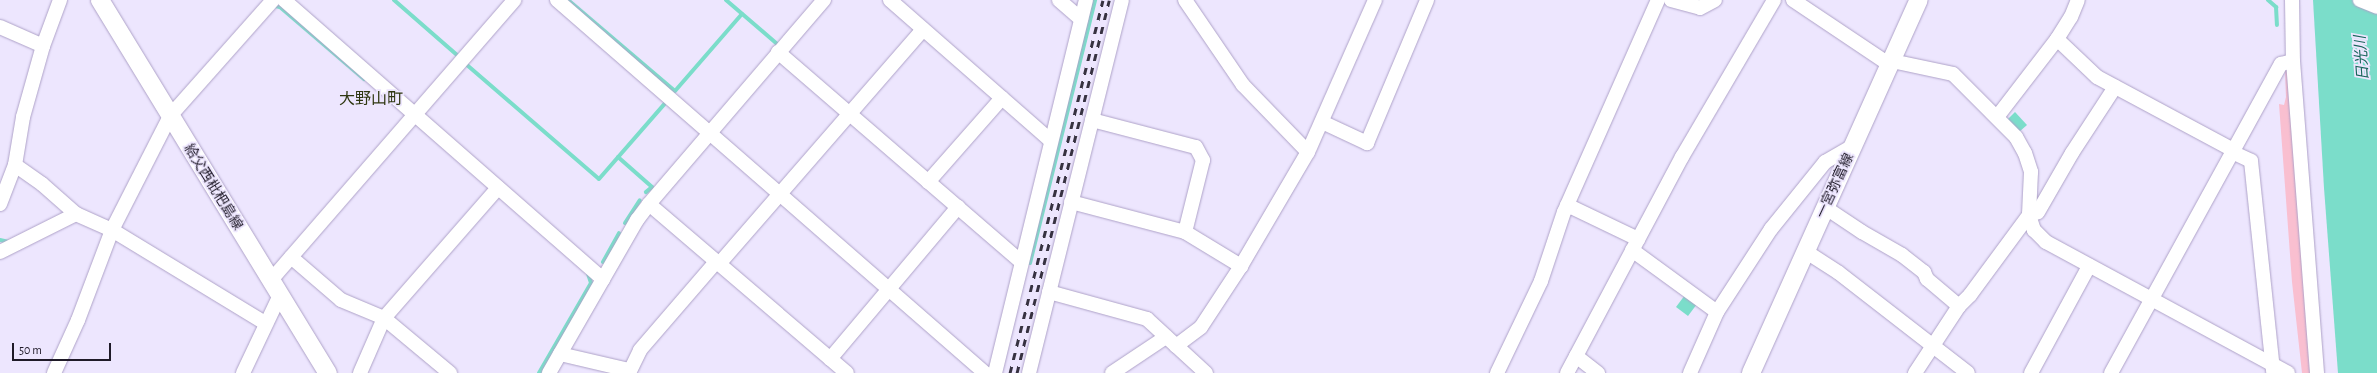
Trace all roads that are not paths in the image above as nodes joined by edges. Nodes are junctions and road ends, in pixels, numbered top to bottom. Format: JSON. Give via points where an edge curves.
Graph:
{"nodes":[{"id":1,"x":60,"y":0,"type":"edge"},
{"id":2,"x":100,"y":0,"type":"edge"},
{"id":3,"x":273,"y":0,"type":"edge"},
{"id":4,"x":284,"y":0,"type":"edge"},
{"id":5,"x":514,"y":0,"type":"edge"},
{"id":6,"x":557,"y":0,"type":"edge"},
{"id":7,"x":824,"y":0,"type":"edge"},
{"id":8,"x":890,"y":0,"type":"edge"},
{"id":9,"x":1059,"y":0,"type":"edge"},
{"id":10,"x":1086,"y":0,"type":"edge"},
{"id":11,"x":1122,"y":0,"type":"edge"},
{"id":12,"x":1185,"y":0,"type":"edge"},
{"id":13,"x":1427,"y":0,"type":"edge"},
{"id":14,"x":1658,"y":0,"type":"edge"},
{"id":15,"x":1671,"y":0,"type":"edge"},
{"id":16,"x":1715,"y":0,"type":"edge"},
{"id":17,"x":1774,"y":0,"type":"edge"},
{"id":18,"x":1793,"y":0,"type":"edge"},
{"id":19,"x":1920,"y":0,"type":"edge"},
{"id":20,"x":2078,"y":0,"type":"edge"},
{"id":21,"x":2292,"y":0,"type":"edge"},
{"id":22,"x":2360,"y":0,"type":"edge"},
{"id":23,"x":1370,"y":3,"type":"edge"},
{"id":24,"x":2377,"y":7,"type":"edge"},
{"id":25,"x":1081,"y":19,"type":"junction"},
{"id":26,"x":0,"y":27,"type":"edge"},
{"id":27,"x":923,"y":29,"type":"junction"},
{"id":28,"x":2057,"y":39,"type":"junction"},
{"id":29,"x":43,"y":46,"type":"junction"},
{"id":30,"x":778,"y":52,"type":"junction"},
{"id":31,"x":2293,"y":61,"type":"junction"},
{"id":32,"x":1891,"y":63,"type":"junction"},
{"id":33,"x":2115,"y":87,"type":"junction"},
{"id":34,"x":1002,"y":98,"type":"junction"},
{"id":35,"x":849,"y":114,"type":"junction"},
{"id":36,"x":414,"y":115,"type":"junction"},
{"id":37,"x":170,"y":116,"type":"junction"},
{"id":38,"x":1997,"y":117,"type":"junction"},
{"id":39,"x":1092,"y":120,"type":"junction"},
{"id":40,"x":1328,"y":125,"type":"junction"},
{"id":41,"x":709,"y":131,"type":"junction"},
{"id":42,"x":1051,"y":141,"type":"junction"},
{"id":43,"x":1854,"y":145,"type":"junction"},
{"id":44,"x":2232,"y":151,"type":"junction"},
{"id":45,"x":1308,"y":152,"type":"junction"},
{"id":46,"x":15,"y":165,"type":"junction"},
{"id":47,"x":928,"y":182,"type":"junction"},
{"id":48,"x":498,"y":188,"type":"junction"},
{"id":49,"x":780,"y":194,"type":"junction"},
{"id":50,"x":1071,"y":202,"type":"junction"},
{"id":51,"x":0,"y":204,"type":"edge"},
{"id":52,"x":649,"y":204,"type":"junction"},
{"id":53,"x":1567,"y":205,"type":"junction"},
{"id":54,"x":958,"y":207,"type":"junction"},
{"id":55,"x":1826,"y":208,"type":"junction"},
{"id":56,"x":76,"y":214,"type":"junction"},
{"id":57,"x":2029,"y":215,"type":"junction"},
{"id":58,"x":112,"y":230,"type":"junction"},
{"id":59,"x":1185,"y":232,"type":"junction"},
{"id":60,"x":1635,"y":244,"type":"junction"},
{"id":61,"x":0,"y":252,"type":"edge"},
{"id":62,"x":1805,"y":252,"type":"junction"},
{"id":63,"x":291,"y":257,"type":"junction"},
{"id":64,"x":1021,"y":262,"type":"junction"},
{"id":65,"x":718,"y":263,"type":"junction"},
{"id":66,"x":1241,"y":266,"type":"junction"},
{"id":67,"x":2089,"y":266,"type":"junction"},
{"id":68,"x":603,"y":279,"type":"junction"},
{"id":69,"x":276,"y":288,"type":"junction"},
{"id":70,"x":889,"y":289,"type":"junction"},
{"id":71,"x":1049,"y":292,"type":"junction"},
{"id":72,"x":2152,"y":300,"type":"junction"},
{"id":73,"x":1959,"y":306,"type":"junction"},
{"id":74,"x":1717,"y":312,"type":"junction"},
{"id":75,"x":384,"y":318,"type":"junction"},
{"id":76,"x":265,"y":323,"type":"junction"},
{"id":77,"x":1171,"y":341,"type":"junction"},
{"id":78,"x":1932,"y":344,"type":"junction"},
{"id":79,"x":560,"y":354,"type":"junction"},
{"id":80,"x":1576,"y":356,"type":"junction"},
{"id":81,"x":830,"y":359,"type":"junction"},
{"id":82,"x":2273,"y":369,"type":"edge"},
{"id":83,"x":629,"y":371,"type":"edge"},
{"id":84,"x":54,"y":373,"type":"edge"},
{"id":85,"x":243,"y":373,"type":"edge"},
{"id":86,"x":328,"y":373,"type":"edge"},
{"id":87,"x":360,"y":373,"type":"edge"},
{"id":88,"x":450,"y":373,"type":"edge"},
{"id":89,"x":549,"y":373,"type":"edge"},
{"id":90,"x":847,"y":373,"type":"edge"},
{"id":91,"x":985,"y":373,"type":"edge"},
{"id":92,"x":995,"y":373,"type":"edge"},
{"id":93,"x":1029,"y":373,"type":"edge"},
{"id":94,"x":1112,"y":373,"type":"edge"},
{"id":95,"x":1206,"y":373,"type":"edge"},
{"id":96,"x":1497,"y":373,"type":"edge"},
{"id":97,"x":1567,"y":373,"type":"edge"},
{"id":98,"x":1598,"y":373,"type":"edge"},
{"id":99,"x":1690,"y":373,"type":"edge"},
{"id":100,"x":1751,"y":373,"type":"edge"},
{"id":101,"x":1915,"y":373,"type":"edge"},
{"id":102,"x":1968,"y":373,"type":"edge"},
{"id":103,"x":2031,"y":373,"type":"edge"},
{"id":104,"x":2111,"y":373,"type":"edge"},
{"id":105,"x":2288,"y":373,"type":"edge"},
{"id":106,"x":2316,"y":373,"type":"edge"}],
"edges":[{"from":1,"to":29,"type":"street"},
{"from":2,"to":37,"type":"main road","name":"給父西枇杷島線"},
{"from":3,"to":37,"type":"street"},
{"from":4,"to":36,"type":"street"},
{"from":5,"to":36,"type":"street"},
{"from":6,"to":41,"type":"street"},
{"from":7,"to":30,"type":"street"},
{"from":8,"to":27,"type":"street"},
{"from":9,"to":25,"type":"street"},
{"from":10,"to":25,"type":"street"},
{"from":11,"to":39,"type":"street"},
{"from":12,"to":45,"type":"street","via":[[1242,86]]},
{"from":13,"to":40,"type":"street","via":[[1367,143]]},
{"from":14,"to":53,"type":"street"},
{"from":15,"to":16,"type":"street","via":[[1700,8]]},
{"from":17,"to":60,"type":"street","via":[[1682,157]]},
{"from":18,"to":32,"type":"street"},
{"from":19,"to":32,"type":"main road","name":"一宮弥富線"},
{"from":20,"to":28,"type":"street"},
{"from":21,"to":31,"type":"street"},
{"from":22,"to":24,"type":"street"},
{"from":23,"to":40,"type":"street"},
{"from":25,"to":42,"type":"street"},
{"from":26,"to":29,"type":"street"},
{"from":27,"to":34,"type":"street"},
{"from":27,"to":35,"type":"street"},
{"from":28,"to":33,"type":"street","via":[[2097,77]]},
{"from":28,"to":38,"type":"street"},
{"from":29,"to":46,"type":"street","via":[[23,117]]},
{"from":30,"to":35,"type":"street"},
{"from":30,"to":41,"type":"street"},
{"from":31,"to":44,"type":"street","via":[[2281,64]]},
{"from":31,"to":106,"type":"street"},
{"from":32,"to":38,"type":"street","via":[[1953,74]]},
{"from":32,"to":43,"type":"main road","name":"一宮弥富線"},
{"from":33,"to":44,"type":"street"},
{"from":33,"to":57,"type":"street","via":[[2038,212]]},
{"from":34,"to":42,"type":"street"},
{"from":34,"to":47,"type":"street"},
{"from":35,"to":47,"type":"street"},
{"from":35,"to":49,"type":"street"},
{"from":36,"to":48,"type":"street"},
{"from":36,"to":63,"type":"street"},
{"from":37,"to":58,"type":"street"},
{"from":37,"to":69,"type":"main road","name":"給父西枇杷島線"},
{"from":38,"to":57,"type":"street","via":[[2016,137],[2026,153],[2031,172]]},
{"from":39,"to":50,"type":"street"},
{"from":39,"to":59,"type":"street","via":[[1196,147],[1203,160]]},
{"from":40,"to":45,"type":"street"},
{"from":41,"to":49,"type":"street"},
{"from":41,"to":52,"type":"street"},
{"from":42,"to":64,"type":"street"},
{"from":43,"to":55,"type":"main road","name":"一宮弥富線"},
{"from":43,"to":74,"type":"street","via":[[1825,162],[1797,195],[1766,236]]},
{"from":44,"to":72,"type":"street"},
{"from":44,"to":82,"type":"street","via":[[2251,161]]},
{"from":45,"to":66,"type":"street"},
{"from":46,"to":51,"type":"street"},
{"from":46,"to":56,"type":"street","via":[[42,184]]},
{"from":47,"to":54,"type":"street"},
{"from":48,"to":68,"type":"street"},
{"from":48,"to":75,"type":"street"},
{"from":49,"to":65,"type":"street"},
{"from":49,"to":70,"type":"street"},
{"from":50,"to":59,"type":"street"},
{"from":50,"to":71,"type":"street"},
{"from":52,"to":65,"type":"street"},
{"from":52,"to":68,"type":"street"},
{"from":53,"to":60,"type":"street"},
{"from":53,"to":96,"type":"street","via":[[1541,281]]},
{"from":54,"to":64,"type":"street"},
{"from":54,"to":70,"type":"street"},
{"from":55,"to":62,"type":"main road","name":"一宮弥富線"},
{"from":55,"to":73,"type":"street","via":[[1902,255],[1924,272],[1927,279]]},
{"from":56,"to":58,"type":"street"},
{"from":56,"to":61,"type":"street"},
{"from":57,"to":67,"type":"street","via":[[2034,230],[2046,242]]},
{"from":57,"to":73,"type":"street","via":[[1970,295]]},
{"from":58,"to":76,"type":"street"},
{"from":58,"to":84,"type":"street","via":[[78,320]]},
{"from":59,"to":66,"type":"street"},
{"from":60,"to":74,"type":"street"},
{"from":60,"to":80,"type":"street"},
{"from":62,"to":78,"type":"street","via":[[1839,273]]},
{"from":62,"to":100,"type":"main road","name":"一宮弥富線"},
{"from":63,"to":69,"type":"street"},
{"from":63,"to":75,"type":"street","via":[[341,300]]},
{"from":64,"to":92,"type":"street"},
{"from":65,"to":81,"type":"street"},
{"from":65,"to":83,"type":"street","via":[[640,350]]},
{"from":66,"to":77,"type":"street","via":[[1201,327]]},
{"from":67,"to":72,"type":"street"},
{"from":67,"to":103,"type":"street"},
{"from":68,"to":79,"type":"street"},
{"from":69,"to":76,"type":"street"},
{"from":69,"to":86,"type":"main road","name":"給父西枇杷島線"},
{"from":70,"to":81,"type":"street"},
{"from":70,"to":91,"type":"street"},
{"from":71,"to":77,"type":"street","via":[[1147,319]]},
{"from":71,"to":93,"type":"street"},
{"from":72,"to":82,"type":"street"},
{"from":72,"to":104,"type":"street"},
{"from":73,"to":78,"type":"street"},
{"from":74,"to":99,"type":"street"},
{"from":75,"to":87,"type":"street"},
{"from":75,"to":88,"type":"street"},
{"from":76,"to":85,"type":"street"},
{"from":77,"to":94,"type":"street"},
{"from":77,"to":95,"type":"street"},
{"from":78,"to":101,"type":"street"},
{"from":78,"to":102,"type":"street"},
{"from":79,"to":83,"type":"street"},
{"from":79,"to":89,"type":"street"},
{"from":80,"to":97,"type":"street"},
{"from":80,"to":98,"type":"street"},
{"from":81,"to":90,"type":"street"},
{"from":82,"to":105,"type":"street"}]}
